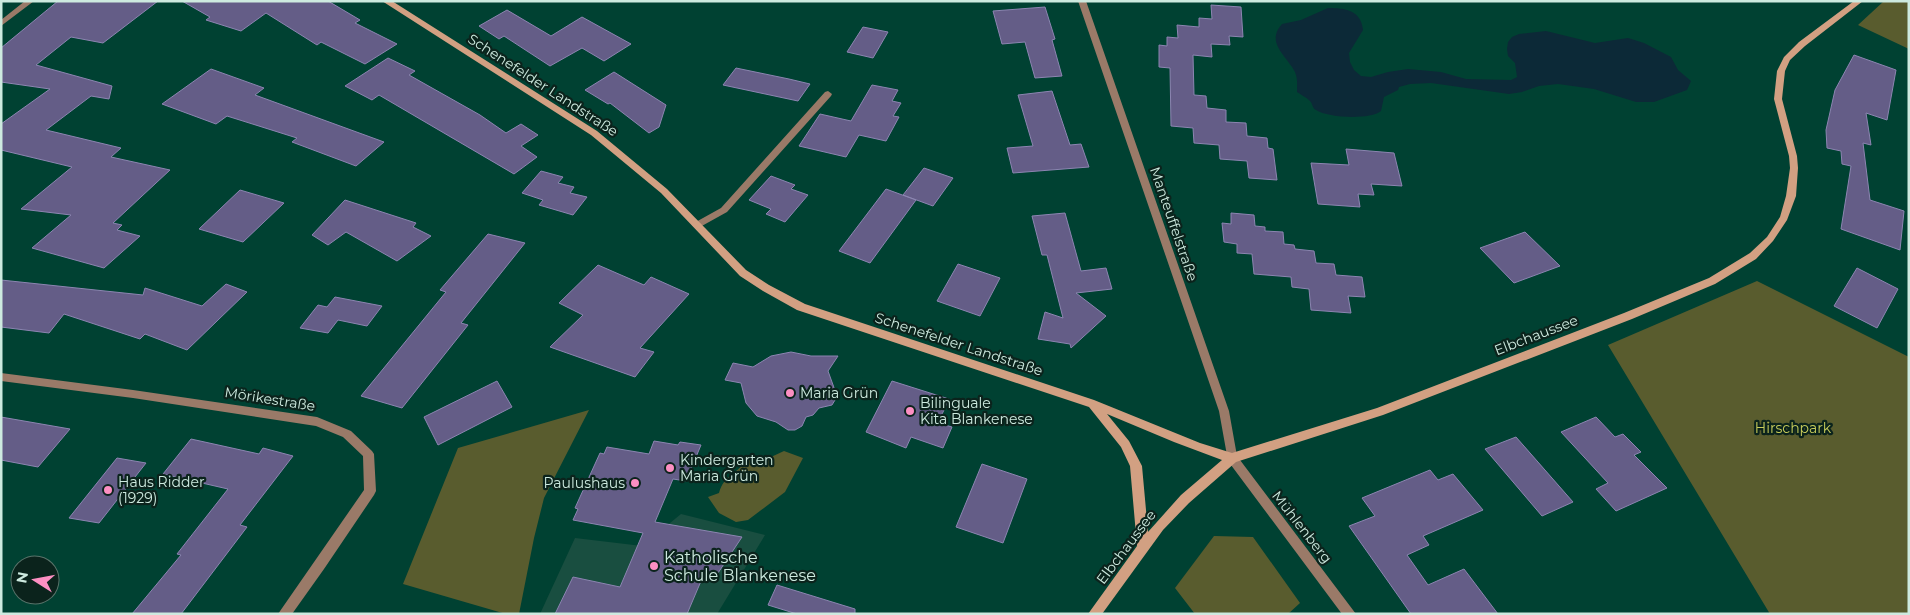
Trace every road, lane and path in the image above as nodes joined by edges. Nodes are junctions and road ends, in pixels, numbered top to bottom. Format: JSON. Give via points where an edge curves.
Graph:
{"nodes":[{"id":1,"x":30,"y":1,"type":"edge"},
{"id":2,"x":386,"y":1,"type":"edge"},
{"id":3,"x":1082,"y":1,"type":"edge"},
{"id":4,"x":1860,"y":1,"type":"edge"},
{"id":5,"x":1,"y":24,"type":"edge"},
{"id":6,"x":828,"y":94,"type":"dead end"},
{"id":7,"x":697,"y":225,"type":"junction"},
{"id":8,"x":1,"y":377,"type":"edge"},
{"id":9,"x":1093,"y":404,"type":"junction"},
{"id":10,"x":1232,"y":458,"type":"junction"},
{"id":11,"x":1143,"y":546,"type":"junction"},
{"id":12,"x":284,"y":614,"type":"edge"},
{"id":13,"x":1094,"y":614,"type":"edge"},
{"id":14,"x":1350,"y":614,"type":"edge"}],
"edges":[{"from":1,"to":5,"type":"street"},
{"from":2,"to":7,"type":"main road","name":"Schenefelder Landstraße","via":[[594,133],[664,190]]},
{"from":3,"to":10,"type":"street","name":"Manteuffelstraße","via":[[1226,418]]},
{"from":4,"to":10,"type":"main road","name":"Elbchaussee","via":[[1802,44],[1782,71],[1778,99],[1793,156],[1791,196],[1784,218],[1753,256],[1712,281],[1628,316],[1379,412]]},
{"from":6,"to":7,"type":"street","via":[[724,210]]},
{"from":7,"to":9,"type":"main road","name":"Schenefelder Landstraße","via":[[743,272],[801,307]]},
{"from":8,"to":12,"type":"street","name":"Mörikestraße","via":[[318,422],[348,434],[368,454],[370,491]]},
{"from":9,"to":10,"type":"main road","name":"Schenefelder Landstraße","via":[[1204,450]]},
{"from":9,"to":11,"type":"main road","via":[[1126,444],[1136,466]]},
{"from":10,"to":11,"type":"main road","name":"Elbchaussee","via":[[1186,499]]},
{"from":10,"to":14,"type":"street","name":"Mühlenberg"},
{"from":11,"to":13,"type":"main road","name":"Elbchaussee"}]}
